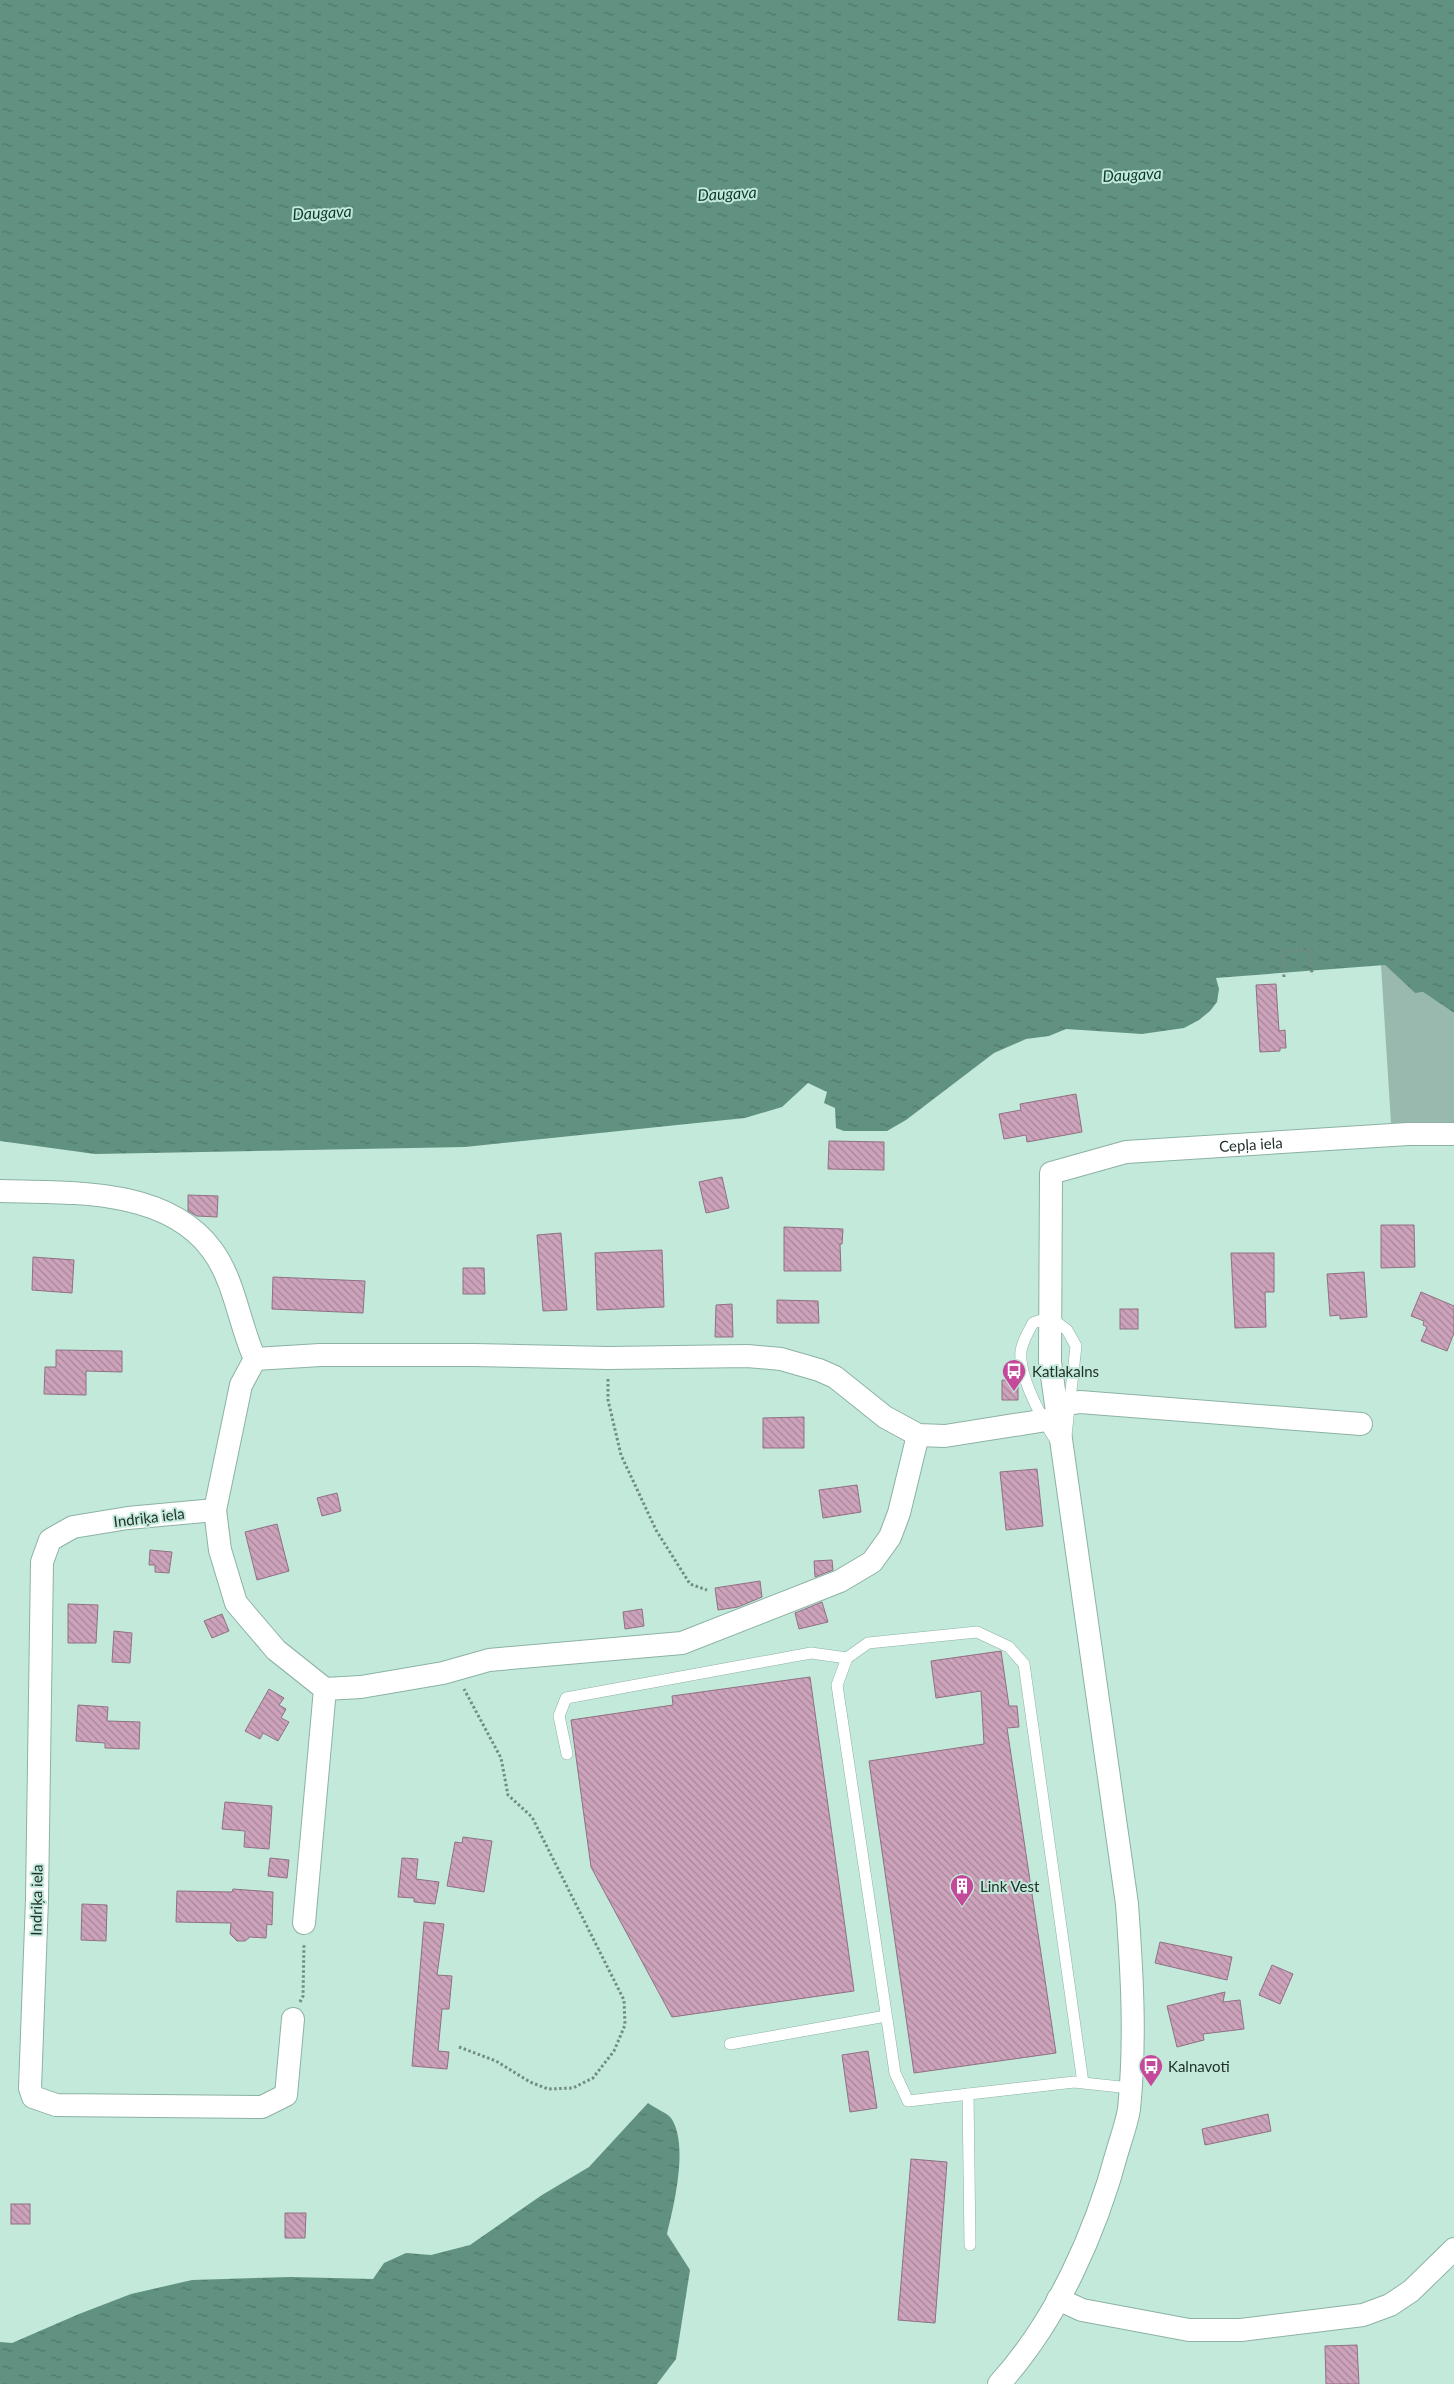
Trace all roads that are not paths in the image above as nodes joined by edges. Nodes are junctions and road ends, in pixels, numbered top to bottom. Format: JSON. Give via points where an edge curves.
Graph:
{"nodes":[{"id":1,"x":1454,"y":1134,"type":"edge"},
{"id":2,"x":0,"y":1191,"type":"edge"},
{"id":3,"x":255,"y":1359,"type":"junction"},
{"id":4,"x":1057,"y":1412,"type":"junction"},
{"id":5,"x":1361,"y":1424,"type":"dead end"},
{"id":6,"x":918,"y":1435,"type":"junction"},
{"id":7,"x":215,"y":1510,"type":"junction"},
{"id":8,"x":847,"y":1658,"type":"junction"},
{"id":9,"x":325,"y":1689,"type":"junction"},
{"id":10,"x":567,"y":1754,"type":"dead end"},
{"id":11,"x":304,"y":1923,"type":"road end"},
{"id":12,"x":886,"y":2016,"type":"junction"},
{"id":13,"x":293,"y":2019,"type":"road end"},
{"id":14,"x":730,"y":2044,"type":"dead end"},
{"id":15,"x":1084,"y":2083,"type":"junction"},
{"id":16,"x":1130,"y":2088,"type":"junction"},
{"id":17,"x":968,"y":2094,"type":"junction"},
{"id":18,"x":970,"y":2245,"type":"dead end"},
{"id":19,"x":1454,"y":2249,"type":"edge"},
{"id":20,"x":1058,"y":2299,"type":"junction"},
{"id":21,"x":999,"y":2384,"type":"edge"}],
"edges":[{"from":1,"to":4,"type":"street","name":"Cepļa iela","via":[[1408,1134],[1126,1152],[1051,1173],[1050,1362]]},
{"from":2,"to":3,"type":"street","via":[[76,1193],[125,1200],[159,1210],[178,1220],[213,1250],[227,1279]]},
{"from":3,"to":6,"type":"street","via":[[474,1355],[608,1358],[747,1356],[781,1359],[834,1377],[885,1417]]},
{"from":3,"to":7,"type":"street","via":[[241,1385]]},
{"from":4,"to":5,"type":"street","via":[[1080,1402]]},
{"from":4,"to":6,"type":"street","via":[[945,1436]]},
{"from":4,"to":16,"type":"street","via":[[1127,1904],[1134,1991]]},
{"from":6,"to":9,"type":"street","via":[[890,1537],[872,1562],[840,1581],[682,1642],[489,1660],[454,1671],[361,1687]]},
{"from":7,"to":9,"type":"street","via":[[220,1550],[236,1603],[276,1650]]},
{"from":7,"to":13,"type":"street","name":"Indriķa iela","via":[[73,1527],[50,1540],[42,1562],[37,1899],[30,2088],[33,2098],[56,2105],[262,2107],[286,2095]]},
{"from":8,"to":10,"type":"lane","via":[[811,1652],[566,1698],[559,1716]]},
{"from":8,"to":12,"type":"lane","via":[[837,1685]]},
{"from":8,"to":15,"type":"lane","via":[[868,1643],[977,1632],[1009,1647],[1024,1664]]},
{"from":9,"to":11,"type":"street"},
{"from":12,"to":14,"type":"lane"},
{"from":12,"to":17,"type":"lane","via":[[895,2073],[908,2101]]},
{"from":15,"to":16,"type":"lane"},
{"from":15,"to":17,"type":"lane"},
{"from":16,"to":20,"type":"street","via":[[1129,2111],[1112,2174],[1088,2237]]},
{"from":17,"to":18,"type":"lane"},
{"from":19,"to":20,"type":"street","via":[[1411,2291],[1390,2305],[1363,2315],[1240,2330],[1189,2330],[1082,2310]]},
{"from":20,"to":21,"type":"street","via":[[1014,2367]]}]}
